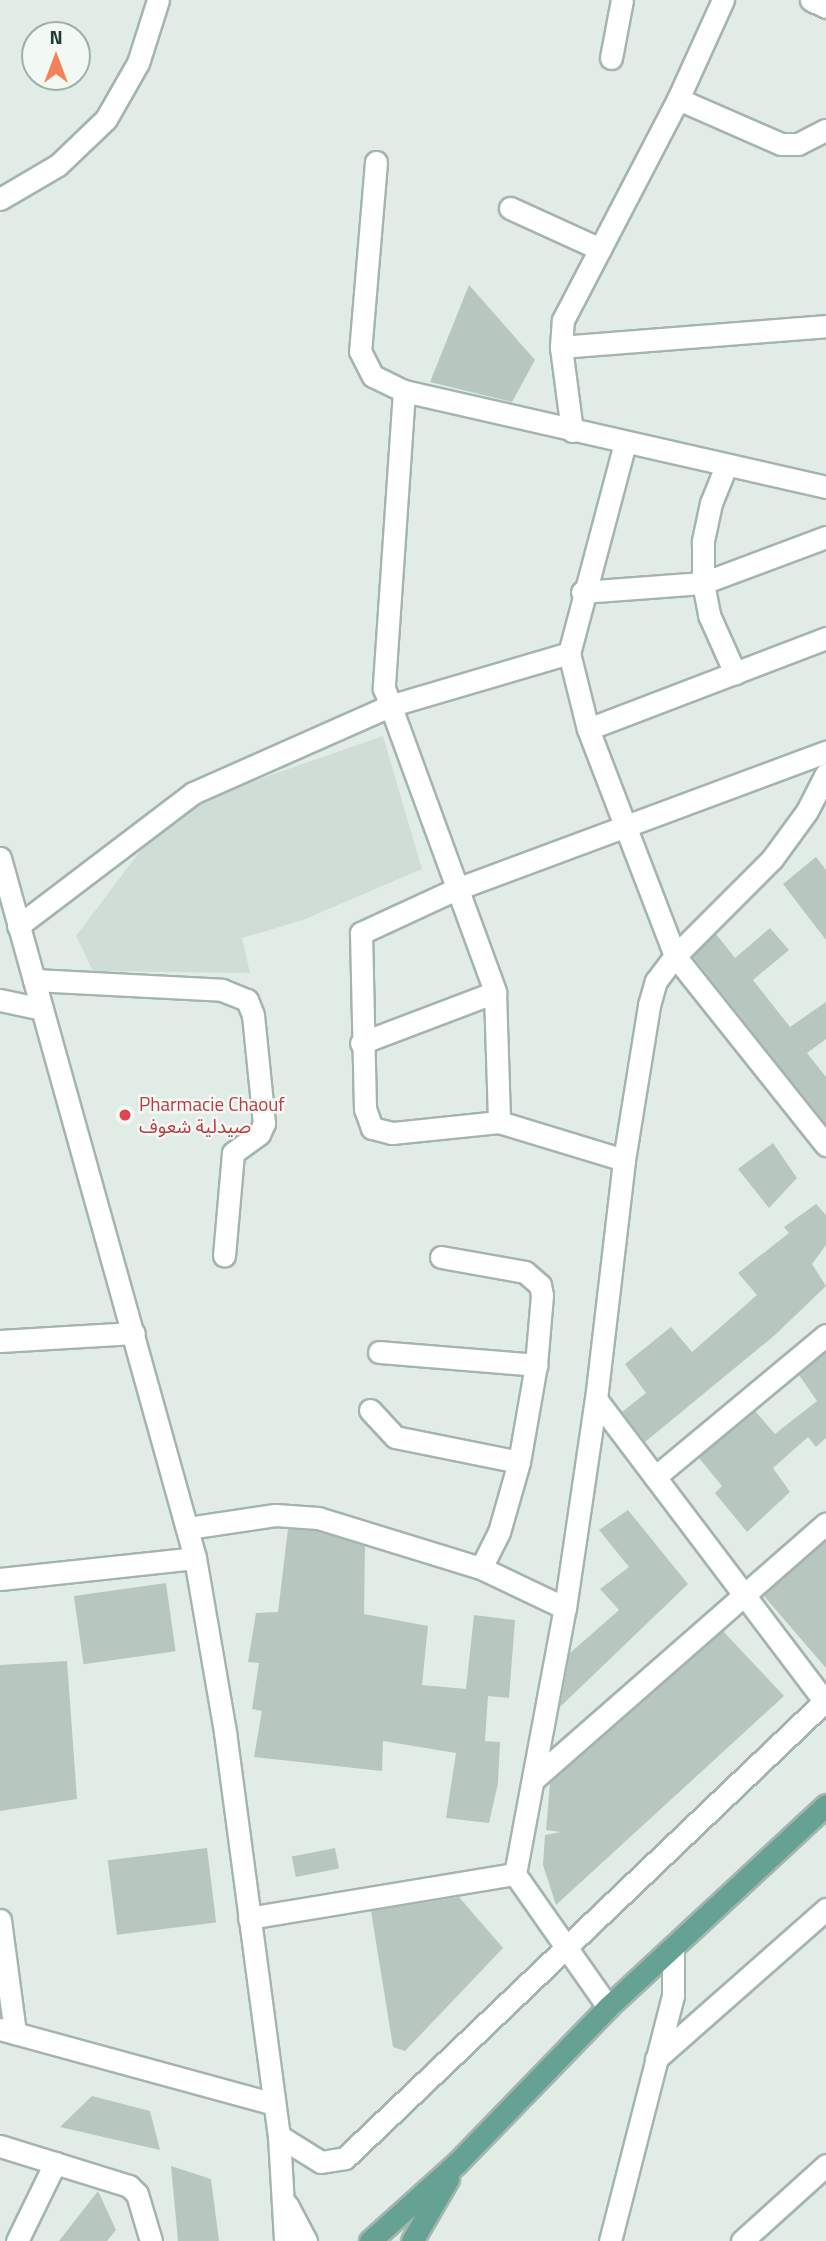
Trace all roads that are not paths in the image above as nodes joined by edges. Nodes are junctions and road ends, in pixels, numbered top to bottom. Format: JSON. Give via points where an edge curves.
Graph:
{"nodes":[{"id":1,"x":158,"y":0,"type":"edge"},
{"id":2,"x":622,"y":0,"type":"edge"},
{"id":3,"x":723,"y":0,"type":"edge"},
{"id":4,"x":811,"y":0,"type":"edge"},
{"id":5,"x":826,"y":7,"type":"edge"},
{"id":6,"x":611,"y":58,"type":"dead end"},
{"id":7,"x":678,"y":99,"type":"junction"},
{"id":8,"x":826,"y":130,"type":"edge"},
{"id":9,"x":376,"y":162,"type":"dead end"},
{"id":10,"x":0,"y":199,"type":"edge"},
{"id":11,"x":510,"y":208,"type":"dead end"},
{"id":12,"x":600,"y":249,"type":"junction"},
{"id":13,"x":826,"y":326,"type":"edge"},
{"id":14,"x":561,"y":347,"type":"junction"},
{"id":15,"x":404,"y":391,"type":"junction"},
{"id":16,"x":572,"y":431,"type":"junction"},
{"id":17,"x":625,"y":443,"type":"junction"},
{"id":18,"x":726,"y":466,"type":"junction"},
{"id":19,"x":826,"y":487,"type":"edge"},
{"id":20,"x":826,"y":537,"type":"edge"},
{"id":21,"x":703,"y":583,"type":"junction"},
{"id":22,"x":582,"y":592,"type":"junction"},
{"id":23,"x":826,"y":638,"type":"edge"},
{"id":24,"x":569,"y":653,"type":"junction"},
{"id":25,"x":735,"y":673,"type":"junction"},
{"id":26,"x":389,"y":706,"type":"junction"},
{"id":27,"x":588,"y":729,"type":"junction"},
{"id":28,"x":826,"y":752,"type":"edge"},
{"id":29,"x":826,"y":774,"type":"edge"},
{"id":30,"x":625,"y":829,"type":"junction"},
{"id":31,"x":1,"y":868,"type":"edge"},
{"id":32,"x":454,"y":890,"type":"junction"},
{"id":33,"x":18,"y":926,"type":"junction"},
{"id":34,"x":675,"y":956,"type":"junction"},
{"id":35,"x":34,"y":980,"type":"junction"},
{"id":36,"x":495,"y":992,"type":"junction"},
{"id":37,"x":0,"y":1000,"type":"edge"},
{"id":38,"x":42,"y":1009,"type":"junction"},
{"id":39,"x":361,"y":1044,"type":"junction"},
{"id":40,"x":499,"y":1122,"type":"junction"},
{"id":41,"x":826,"y":1145,"type":"edge"},
{"id":42,"x":624,"y":1160,"type":"junction"},
{"id":43,"x":225,"y":1256,"type":"dead end"},
{"id":44,"x":441,"y":1257,"type":"dead end"},
{"id":45,"x":134,"y":1333,"type":"junction"},
{"id":46,"x":826,"y":1335,"type":"edge"},
{"id":47,"x":0,"y":1341,"type":"edge"},
{"id":48,"x":379,"y":1352,"type":"dead end"},
{"id":49,"x":536,"y":1365,"type":"junction"},
{"id":50,"x":596,"y":1399,"type":"junction"},
{"id":51,"x":370,"y":1410,"type":"dead end"},
{"id":52,"x":519,"y":1462,"type":"junction"},
{"id":53,"x":655,"y":1477,"type":"junction"},
{"id":54,"x":826,"y":1523,"type":"edge"},
{"id":55,"x":188,"y":1528,"type":"junction"},
{"id":56,"x":195,"y":1558,"type":"junction"},
{"id":57,"x":481,"y":1568,"type":"junction"},
{"id":58,"x":0,"y":1579,"type":"edge"},
{"id":59,"x":745,"y":1596,"type":"junction"},
{"id":60,"x":565,"y":1608,"type":"junction"},
{"id":61,"x":826,"y":1702,"type":"edge"},
{"id":62,"x":534,"y":1779,"type":"junction"},
{"id":63,"x":826,"y":1805,"type":"edge"},
{"id":64,"x":515,"y":1874,"type":"junction"},
{"id":65,"x":826,"y":1909,"type":"edge"},
{"id":66,"x":248,"y":1918,"type":"junction"},
{"id":67,"x":0,"y":1920,"type":"edge"},
{"id":68,"x":673,"y":1947,"type":"junction"},
{"id":69,"x":565,"y":1951,"type":"junction"},
{"id":70,"x":608,"y":2007,"type":"junction"},
{"id":71,"x":7,"y":2031,"type":"edge"},
{"id":72,"x":656,"y":2059,"type":"junction"},
{"id":73,"x":274,"y":2104,"type":"junction"},
{"id":74,"x":279,"y":2136,"type":"junction"},
{"id":75,"x":0,"y":2146,"type":"edge"},
{"id":76,"x":55,"y":2163,"type":"junction"},
{"id":77,"x":457,"y":2163,"type":"junction"},
{"id":78,"x":826,"y":2165,"type":"edge"},
{"id":79,"x":285,"y":2200,"type":"junction"},
{"id":80,"x":17,"y":2241,"type":"edge"},
{"id":81,"x":151,"y":2241,"type":"edge"},
{"id":82,"x":285,"y":2241,"type":"edge"},
{"id":83,"x":306,"y":2241,"type":"edge"},
{"id":84,"x":370,"y":2241,"type":"edge"},
{"id":85,"x":412,"y":2241,"type":"edge"},
{"id":86,"x":610,"y":2241,"type":"edge"},
{"id":87,"x":742,"y":2241,"type":"edge"}],
"edges":[{"from":1,"to":10,"type":"street","via":[[138,62],[106,119],[58,165]]},
{"from":2,"to":6,"type":"street"},
{"from":3,"to":7,"type":"street"},
{"from":4,"to":5,"type":"street"},
{"from":7,"to":8,"type":"street","via":[[781,144],[798,144]]},
{"from":7,"to":12,"type":"street"},
{"from":9,"to":15,"type":"street","via":[[360,351],[373,376]]},
{"from":11,"to":12,"type":"street"},
{"from":12,"to":14,"type":"street","via":[[563,320]]},
{"from":13,"to":14,"type":"street"},
{"from":14,"to":16,"type":"street"},
{"from":15,"to":16,"type":"street"},
{"from":15,"to":26,"type":"street","via":[[383,667]]},
{"from":16,"to":17,"type":"street"},
{"from":17,"to":18,"type":"street"},
{"from":17,"to":22,"type":"street"},
{"from":18,"to":19,"type":"street"},
{"from":18,"to":21,"type":"street","via":[[711,503],[703,542]]},
{"from":20,"to":21,"type":"street"},
{"from":21,"to":22,"type":"street"},
{"from":21,"to":25,"type":"street","via":[[709,615]]},
{"from":22,"to":24,"type":"street"},
{"from":23,"to":25,"type":"street"},
{"from":24,"to":26,"type":"street"},
{"from":24,"to":27,"type":"street"},
{"from":25,"to":27,"type":"street"},
{"from":26,"to":32,"type":"street"},
{"from":26,"to":33,"type":"street","via":[[193,793]]},
{"from":27,"to":30,"type":"street"},
{"from":28,"to":30,"type":"street"},
{"from":29,"to":34,"type":"street","via":[[807,811],[772,859]]},
{"from":30,"to":32,"type":"street"},
{"from":30,"to":34,"type":"street"},
{"from":31,"to":33,"type":"street"},
{"from":32,"to":36,"type":"street"},
{"from":32,"to":39,"type":"street","via":[[361,933]]},
{"from":33,"to":35,"type":"street"},
{"from":34,"to":41,"type":"street"},
{"from":34,"to":42,"type":"street","via":[[656,981],[649,1005]]},
{"from":35,"to":38,"type":"street"},
{"from":35,"to":43,"type":"street","via":[[222,990],[247,1000],[253,1015],[264,1123],[259,1134],[233,1153]]},
{"from":36,"to":39,"type":"street"},
{"from":36,"to":40,"type":"street"},
{"from":37,"to":38,"type":"street"},
{"from":38,"to":45,"type":"street"},
{"from":39,"to":40,"type":"street","via":[[365,1109],[372,1128],[392,1133]]},
{"from":40,"to":42,"type":"street"},
{"from":42,"to":50,"type":"street"},
{"from":44,"to":49,"type":"street","via":[[534,1277],[542,1295]]},
{"from":45,"to":47,"type":"street"},
{"from":45,"to":55,"type":"street"},
{"from":46,"to":53,"type":"street"},
{"from":48,"to":49,"type":"street"},
{"from":49,"to":52,"type":"street"},
{"from":50,"to":53,"type":"street"},
{"from":50,"to":60,"type":"street"},
{"from":51,"to":52,"type":"street","via":[[395,1437]]},
{"from":52,"to":57,"type":"street","via":[[499,1532]]},
{"from":53,"to":59,"type":"street"},
{"from":54,"to":59,"type":"street"},
{"from":55,"to":56,"type":"street"},
{"from":55,"to":57,"type":"street","via":[[265,1516],[318,1518]]},
{"from":56,"to":58,"type":"street"},
{"from":56,"to":66,"type":"street","via":[[225,1732]]},
{"from":57,"to":60,"type":"street"},
{"from":59,"to":61,"type":"street"},
{"from":59,"to":62,"type":"street"},
{"from":60,"to":62,"type":"street"},
{"from":61,"to":69,"type":"street"},
{"from":62,"to":64,"type":"street"},
{"from":63,"to":68,"type":"main road"},
{"from":64,"to":66,"type":"street"},
{"from":64,"to":69,"type":"street"},
{"from":65,"to":72,"type":"street"},
{"from":66,"to":73,"type":"street"},
{"from":67,"to":71,"type":"street"},
{"from":68,"to":70,"type":"main road"},
{"from":68,"to":72,"type":"street","via":[[673,1995]]},
{"from":69,"to":70,"type":"street"},
{"from":69,"to":74,"type":"street","via":[[345,2158],[321,2162]]},
{"from":70,"to":77,"type":"main road"},
{"from":71,"to":73,"type":"street"},
{"from":72,"to":86,"type":"street"},
{"from":73,"to":74,"type":"street"},
{"from":74,"to":79,"type":"street"},
{"from":75,"to":76,"type":"street"},
{"from":76,"to":80,"type":"street"},
{"from":76,"to":81,"type":"street","via":[[129,2186],[136,2194]]},
{"from":77,"to":84,"type":"main road"},
{"from":77,"to":85,"type":"main road"},
{"from":78,"to":87,"type":"street"},
{"from":79,"to":82,"type":"street"},
{"from":79,"to":83,"type":"street"}]}
